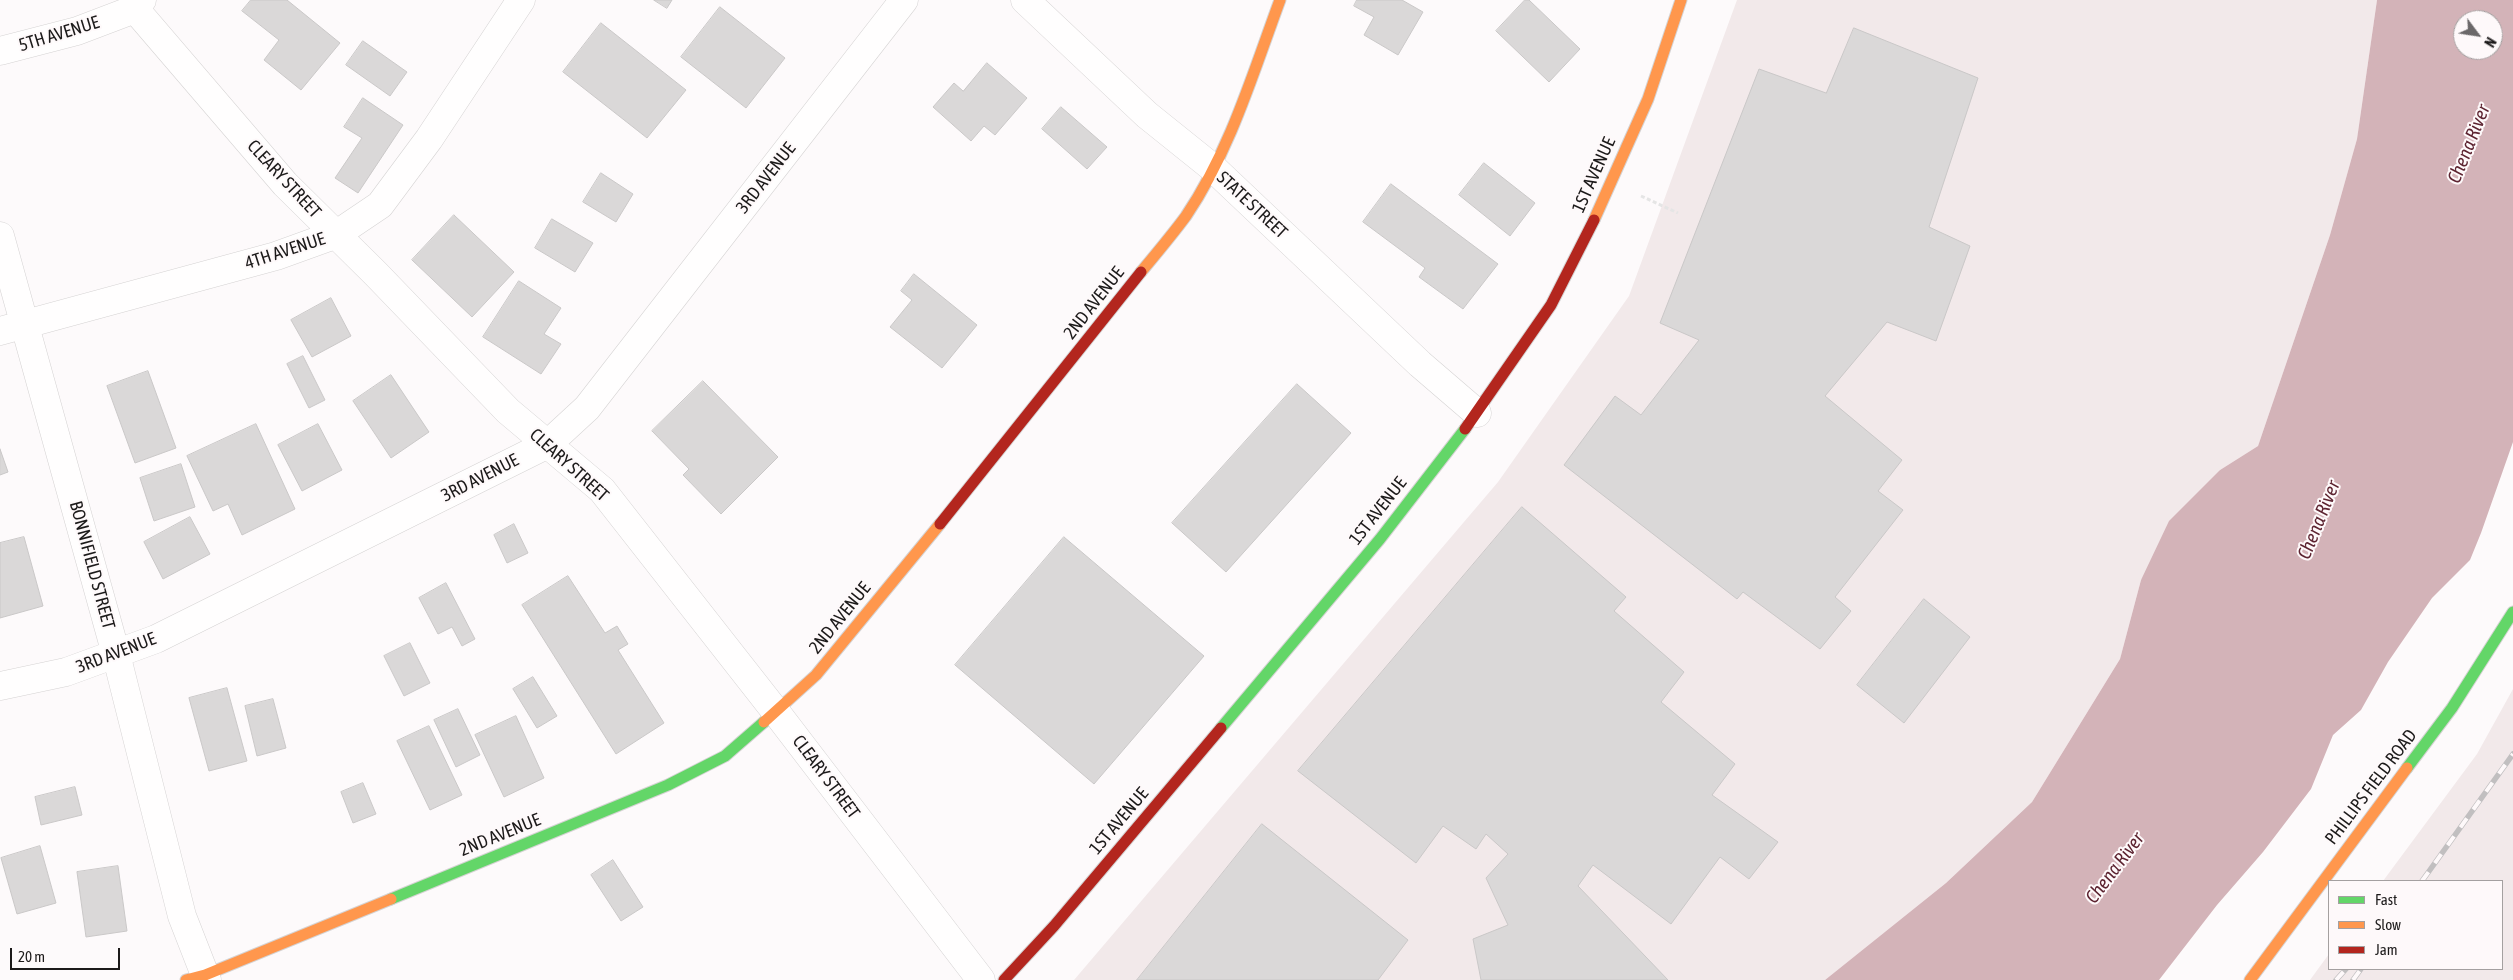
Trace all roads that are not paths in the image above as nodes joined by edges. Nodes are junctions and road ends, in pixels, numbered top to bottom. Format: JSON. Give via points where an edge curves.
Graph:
{"nodes":[{"id":1,"x":521,"y":0,"type":"edge"},
{"id":2,"x":904,"y":0,"type":"edge"},
{"id":3,"x":1025,"y":0,"type":"edge"},
{"id":4,"x":1280,"y":0,"type":"edge"},
{"id":5,"x":1681,"y":0,"type":"edge"},
{"id":6,"x":139,"y":5,"type":"edge"},
{"id":7,"x":0,"y":51,"type":"edge"},
{"id":8,"x":1213,"y":168,"type":"junction"},
{"id":9,"x":337,"y":234,"type":"junction"},
{"id":10,"x":0,"y":236,"type":"edge"},
{"id":11,"x":26,"y":325,"type":"junction"},
{"id":12,"x":0,"y":331,"type":"edge"},
{"id":13,"x":1477,"y":413,"type":"junction"},
{"id":14,"x":548,"y":444,"type":"junction"},
{"id":15,"x":2513,"y":612,"type":"edge"},
{"id":16,"x":116,"y":654,"type":"junction"},
{"id":17,"x":0,"y":686,"type":"edge"},
{"id":18,"x":776,"y":712,"type":"junction"},
{"id":19,"x":199,"y":978,"type":"edge"},
{"id":20,"x":981,"y":980,"type":"edge"},
{"id":21,"x":1004,"y":980,"type":"edge"},
{"id":22,"x":2250,"y":980,"type":"edge"}],
"edges":[{"from":1,"to":9,"type":"street","name":"4TH AVENUE","via":[[429,139],[380,204]]},
{"from":2,"to":14,"type":"street","name":"3RD AVENUE","via":[[587,408]]},
{"from":3,"to":8,"type":"street","name":"STATE STREET","via":[[1147,115]]},
{"from":4,"to":8,"type":"street","name":"2ND AVENUE","via":[[1235,122]]},
{"from":5,"to":13,"type":"street","name":"1ST AVENUE","via":[[1648,99],[1584,242],[1551,305]]},
{"from":6,"to":7,"type":"street","name":"5TH AVENUE","via":[[77,31]]},
{"from":6,"to":9,"type":"street","name":"CLEARY STREET","via":[[285,184]]},
{"from":8,"to":13,"type":"street","name":"STATE STREET","via":[[1420,364]]},
{"from":8,"to":18,"type":"street","name":"2ND AVENUE","via":[[1186,215],[1010,439],[816,675]]},
{"from":9,"to":11,"type":"street","name":"4TH AVENUE","via":[[276,256]]},
{"from":9,"to":14,"type":"street","name":"CLEARY STREET","via":[[508,411]]},
{"from":10,"to":11,"type":"street","name":"BONNIFIELD STREET"},
{"from":11,"to":12,"type":"street","name":"4TH AVENUE"},
{"from":11,"to":16,"type":"street","name":"BONNIFIELD STREET"},
{"from":13,"to":21,"type":"street","name":"1ST AVENUE","via":[[1367,554],[1054,926]]},
{"from":14,"to":16,"type":"street","name":"3RD AVENUE","via":[[156,639]]},
{"from":14,"to":18,"type":"street","name":"CLEARY STREET","via":[[602,490]]},
{"from":15,"to":22,"type":"street","name":"PHILLIPS FIELD ROAD","via":[[2452,708]]},
{"from":16,"to":17,"type":"street","name":"3RD AVENUE","via":[[66,672]]},
{"from":16,"to":19,"type":"street","name":"BONNIFIELD STREET"},
{"from":18,"to":19,"type":"street","name":"2ND AVENUE","via":[[725,756],[668,785]]},
{"from":18,"to":20,"type":"street","name":"CLEARY STREET"}]}
